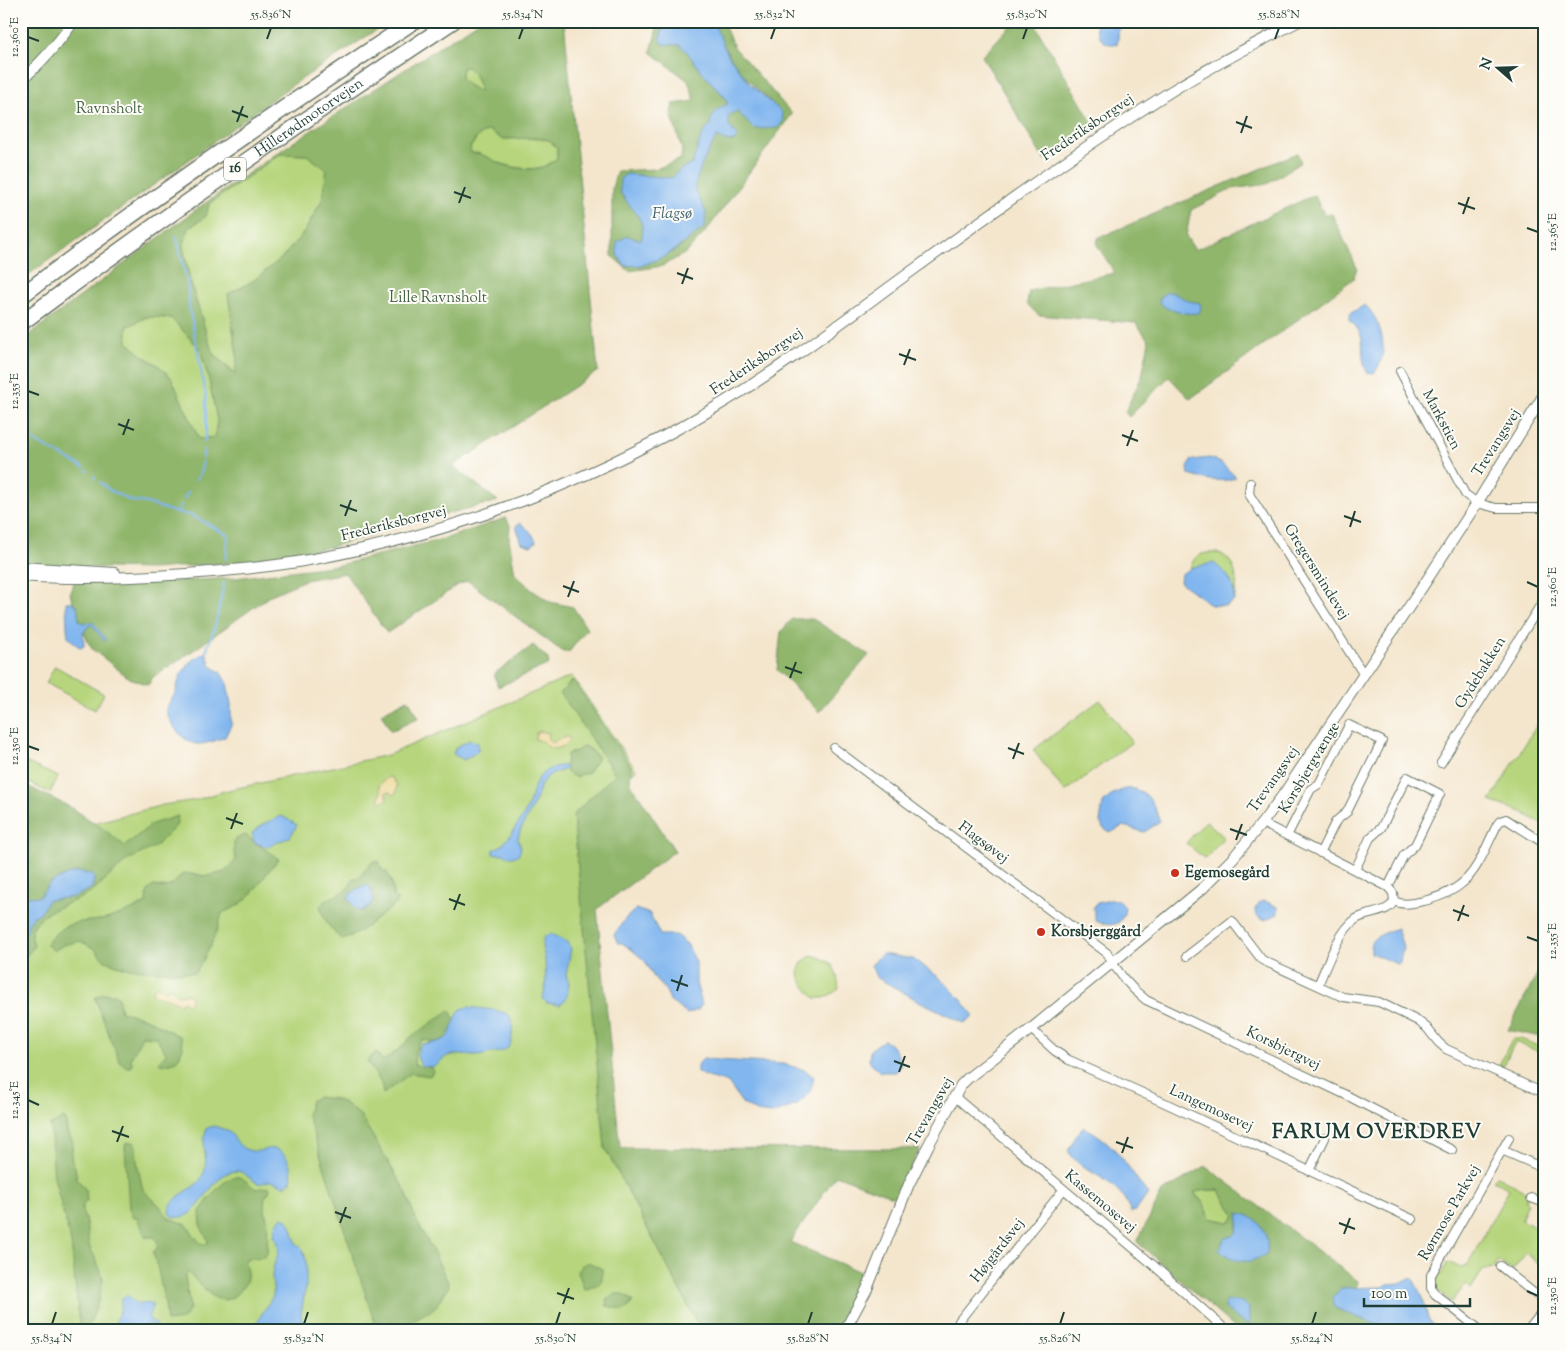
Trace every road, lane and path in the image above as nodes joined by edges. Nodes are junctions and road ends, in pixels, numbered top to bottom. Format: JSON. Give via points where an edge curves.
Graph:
{"nodes":[{"id":1,"x":74,"y":21,"type":"edge"},
{"id":2,"x":414,"y":21,"type":"edge"},
{"id":3,"x":453,"y":21,"type":"edge"},
{"id":4,"x":1298,"y":21,"type":"edge"},
{"id":5,"x":21,"y":80,"type":"edge"},
{"id":6,"x":21,"y":296,"type":"edge"},
{"id":7,"x":21,"y":323,"type":"edge"},
{"id":8,"x":1400,"y":371,"type":"dead end"},
{"id":9,"x":1545,"y":393,"type":"edge"},
{"id":10,"x":1250,"y":483,"type":"dead end"},
{"id":11,"x":1477,"y":503,"type":"junction"},
{"id":12,"x":1545,"y":508,"type":"edge"},
{"id":13,"x":21,"y":567,"type":"edge"},
{"id":14,"x":166,"y":575,"type":"junction"},
{"id":15,"x":21,"y":576,"type":"edge"},
{"id":16,"x":1545,"y":598,"type":"edge"},
{"id":17,"x":1364,"y":675,"type":"junction"},
{"id":18,"x":834,"y":748,"type":"dead end"},
{"id":19,"x":1441,"y":763,"type":"dead end"},
{"id":20,"x":1262,"y":823,"type":"junction"},
{"id":21,"x":1287,"y":836,"type":"junction"},
{"id":22,"x":1545,"y":844,"type":"edge"},
{"id":23,"x":1320,"y":853,"type":"junction"},
{"id":24,"x":1355,"y":870,"type":"junction"},
{"id":25,"x":1388,"y":887,"type":"junction"},
{"id":26,"x":1394,"y":901,"type":"junction"},
{"id":27,"x":1187,"y":956,"type":"dead end"},
{"id":28,"x":1112,"y":963,"type":"junction"},
{"id":29,"x":1318,"y":984,"type":"junction"},
{"id":30,"x":1031,"y":1029,"type":"junction"},
{"id":31,"x":1545,"y":1092,"type":"edge"},
{"id":32,"x":955,"y":1097,"type":"junction"},
{"id":33,"x":1325,"y":1138,"type":"dead end"},
{"id":34,"x":1509,"y":1138,"type":"dead end"},
{"id":35,"x":1452,"y":1150,"type":"dead end"},
{"id":36,"x":1502,"y":1150,"type":"junction"},
{"id":37,"x":1545,"y":1170,"type":"edge"},
{"id":38,"x":1309,"y":1171,"type":"junction"},
{"id":39,"x":1063,"y":1190,"type":"junction"},
{"id":40,"x":1531,"y":1198,"type":"dead end"},
{"id":41,"x":1545,"y":1204,"type":"edge"},
{"id":42,"x":1412,"y":1219,"type":"dead end"},
{"id":43,"x":1500,"y":1266,"type":"dead end"},
{"id":44,"x":1545,"y":1302,"type":"edge"},
{"id":45,"x":1545,"y":1309,"type":"edge"},
{"id":46,"x":845,"y":1330,"type":"edge"},
{"id":47,"x":956,"y":1330,"type":"edge"},
{"id":48,"x":1226,"y":1330,"type":"edge"},
{"id":49,"x":1480,"y":1330,"type":"edge"},
{"id":50,"x":1528,"y":1330,"type":"edge"}],
"edges":[{"from":1,"to":5,"type":"street","via":[[58,44]]},
{"from":2,"to":6,"type":"highway","name":"Hillerødmotorvejen","number":"16","via":[[252,130]]},
{"from":3,"to":7,"type":"highway","name":"Hillerødmotorvejen","number":"16","via":[[263,149]]},
{"from":4,"to":14,"type":"street","name":"Frederiksborgvej","via":[[1177,88],[1040,178],[770,373],[663,438],[602,468],[528,500],[375,547],[232,571]]},
{"from":8,"to":11,"type":"street","name":"Markstien","via":[[1465,494]]},
{"from":9,"to":11,"type":"street","name":"Trevangsvej"},
{"from":10,"to":17,"type":"street","name":"Gregersmindevej","via":[[1250,494]]},
{"from":11,"to":12,"type":"street","via":[[1496,508]]},
{"from":11,"to":17,"type":"street","name":"Trevangsvej"},
{"from":13,"to":14,"type":"street","name":"Frederiksborgvej"},
{"from":14,"to":15,"type":"street","name":"Frederiksborgvej","via":[[100,579]]},
{"from":16,"to":19,"type":"street","name":"Gydebakken"},
{"from":17,"to":20,"type":"street","name":"Trevangsvej"},
{"from":18,"to":28,"type":"street","name":"Flagsøvej","via":[[1107,953]]},
{"from":20,"to":21,"type":"street","name":"Korsbjergvænge"},
{"from":20,"to":28,"type":"street","name":"Trevangsvej","via":[[1203,888]]},
{"from":21,"to":23,"type":"street","name":"Korsbjergvænge"},
{"from":21,"to":23,"type":"street","name":"Korsbjergvænge","via":[[1311,789],[1319,784],[1349,725],[1382,741],[1347,812],[1336,821]]},
{"from":22,"to":26,"type":"street","via":[[1503,819],[1473,871],[1455,890],[1411,904]]},
{"from":23,"to":24,"type":"street","name":"Korsbjergvænge"},
{"from":24,"to":25,"type":"street","name":"Korsbjergvænge"},
{"from":24,"to":25,"type":"street","via":[[1370,838],[1381,828],[1407,777],[1440,794],[1415,845],[1404,855]]},
{"from":25,"to":26,"type":"street"},
{"from":26,"to":29,"type":"street","via":[[1388,908],[1356,919],[1345,930]]},
{"from":27,"to":29,"type":"street","via":[[1232,921],[1262,960]]},
{"from":28,"to":30,"type":"street","name":"Trevangsvej"},
{"from":28,"to":35,"type":"street","name":"Korsbjergvej","via":[[1129,986],[1146,1000],[1346,1095]]},
{"from":29,"to":31,"type":"street","via":[[1343,997],[1380,1002],[1418,1021],[1446,1049]]},
{"from":30,"to":32,"type":"street","name":"Trevangsvej","via":[[968,1078]]},
{"from":30,"to":38,"type":"street","name":"Langemosevej","via":[[1070,1060]]},
{"from":32,"to":39,"type":"street","name":"Kassemosevej"},
{"from":32,"to":46,"type":"street","name":"Trevangsvej","via":[[909,1184],[867,1289]]},
{"from":33,"to":38,"type":"street"},
{"from":34,"to":36,"type":"street","name":"Rørmose Parkvej"},
{"from":36,"to":37,"type":"street"},
{"from":36,"to":49,"type":"street","name":"Rørmose Parkvej","via":[[1430,1282],[1435,1294]]},
{"from":38,"to":42,"type":"street","name":"Langemosevej"},
{"from":39,"to":47,"type":"street","name":"Højgårdsvej","via":[[959,1321]]},
{"from":39,"to":48,"type":"street","name":"Kassemosevej"},
{"from":40,"to":41,"type":"street"},
{"from":43,"to":44,"type":"street"},
{"from":45,"to":50,"type":"street"}]}
